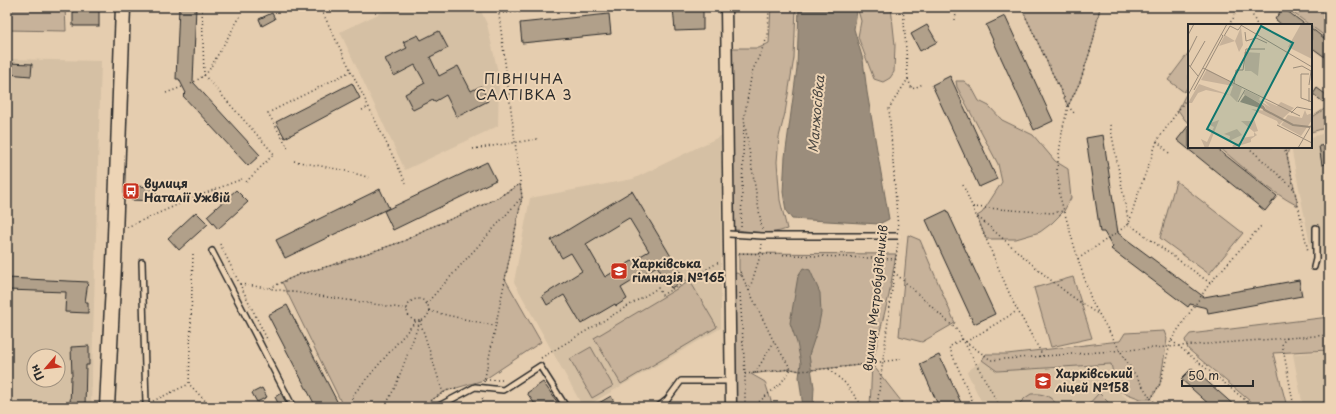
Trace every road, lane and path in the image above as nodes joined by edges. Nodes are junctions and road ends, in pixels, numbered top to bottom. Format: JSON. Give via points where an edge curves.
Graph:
{"nodes":[{"id":1,"x":123,"y":7,"type":"edge"},
{"id":2,"x":202,"y":7,"type":"edge"},
{"id":3,"x":320,"y":7,"type":"edge"},
{"id":4,"x":498,"y":7,"type":"edge"},
{"id":5,"x":726,"y":7,"type":"edge"},
{"id":6,"x":769,"y":7,"type":"edge"},
{"id":7,"x":903,"y":7,"type":"edge"},
{"id":8,"x":957,"y":7,"type":"edge"},
{"id":9,"x":1021,"y":7,"type":"edge"},
{"id":10,"x":1100,"y":7,"type":"edge"},
{"id":11,"x":1237,"y":7,"type":"edge"},
{"id":12,"x":1317,"y":7,"type":"edge"},
{"id":13,"x":499,"y":12,"type":"junction"},
{"id":14,"x":522,"y":12,"type":"dead end"},
{"id":15,"x":1251,"y":12,"type":"dead end"},
{"id":16,"x":241,"y":15,"type":"dead end"},
{"id":17,"x":1329,"y":17,"type":"edge"},
{"id":18,"x":955,"y":20,"type":"dead end"},
{"id":19,"x":1229,"y":24,"type":"edge"},
{"id":20,"x":1257,"y":24,"type":"edge"},
{"id":21,"x":351,"y":71,"type":"junction"},
{"id":22,"x":204,"y":75,"type":"junction"},
{"id":23,"x":908,"y":79,"type":"junction"},
{"id":24,"x":191,"y":84,"type":"dead end"},
{"id":25,"x":923,"y":84,"type":"dead end"},
{"id":26,"x":182,"y":87,"type":"dead end"},
{"id":27,"x":166,"y":93,"type":"dead end"},
{"id":28,"x":1188,"y":97,"type":"edge"},
{"id":29,"x":1186,"y":100,"type":"joint"},
{"id":30,"x":1068,"y":106,"type":"junction"},
{"id":31,"x":369,"y":107,"type":"junction"},
{"id":32,"x":362,"y":110,"type":"dead end"},
{"id":33,"x":1074,"y":113,"type":"dead end"},
{"id":34,"x":744,"y":119,"type":"junction"},
{"id":35,"x":1110,"y":125,"type":"dead end"},
{"id":36,"x":538,"y":139,"type":"dead end"},
{"id":37,"x":1156,"y":141,"type":"junction"},
{"id":38,"x":515,"y":143,"type":"junction"},
{"id":39,"x":288,"y":148,"type":"dead end"},
{"id":40,"x":1249,"y":148,"type":"edge"},
{"id":41,"x":1284,"y":148,"type":"edge"},
{"id":42,"x":473,"y":149,"type":"dead end"},
{"id":43,"x":1169,"y":153,"type":"dead end"},
{"id":44,"x":294,"y":161,"type":"dead end"},
{"id":45,"x":371,"y":178,"type":"dead end"},
{"id":46,"x":242,"y":179,"type":"dead end"},
{"id":47,"x":245,"y":183,"type":"dead end"},
{"id":48,"x":406,"y":183,"type":"dead end"},
{"id":49,"x":520,"y":184,"type":"junction"},
{"id":50,"x":963,"y":185,"type":"dead end"},
{"id":51,"x":1294,"y":189,"type":"junction"},
{"id":52,"x":522,"y":197,"type":"junction"},
{"id":53,"x":973,"y":207,"type":"junction"},
{"id":54,"x":1064,"y":211,"type":"junction"},
{"id":55,"x":977,"y":216,"type":"junction"},
{"id":56,"x":1129,"y":224,"type":"junction"},
{"id":57,"x":1261,"y":226,"type":"dead end"},
{"id":58,"x":127,"y":227,"type":"dead end"},
{"id":59,"x":1316,"y":228,"type":"dead end"},
{"id":60,"x":729,"y":234,"type":"junction"},
{"id":61,"x":741,"y":235,"type":"junction"},
{"id":62,"x":762,"y":236,"type":"junction"},
{"id":63,"x":898,"y":236,"type":"junction"},
{"id":64,"x":220,"y":244,"type":"dead end"},
{"id":65,"x":212,"y":251,"type":"dead end"},
{"id":66,"x":761,"y":253,"type":"junction"},
{"id":67,"x":193,"y":254,"type":"dead end"},
{"id":68,"x":1309,"y":257,"type":"dead end"},
{"id":69,"x":739,"y":258,"type":"dead end"},
{"id":70,"x":896,"y":259,"type":"junction"},
{"id":71,"x":1078,"y":259,"type":"junction"},
{"id":72,"x":721,"y":261,"type":"dead end"},
{"id":73,"x":142,"y":262,"type":"dead end"},
{"id":74,"x":1314,"y":267,"type":"dead end"},
{"id":75,"x":894,"y":272,"type":"junction"},
{"id":76,"x":739,"y":278,"type":"dead end"},
{"id":77,"x":1210,"y":283,"type":"junction"},
{"id":78,"x":240,"y":284,"type":"junction"},
{"id":79,"x":270,"y":288,"type":"junction"},
{"id":80,"x":749,"y":291,"type":"junction"},
{"id":81,"x":740,"y":292,"type":"dead end"},
{"id":82,"x":426,"y":304,"type":"junction"},
{"id":83,"x":408,"y":310,"type":"junction"},
{"id":84,"x":429,"y":311,"type":"junction"},
{"id":85,"x":1017,"y":311,"type":"junction"},
{"id":86,"x":1099,"y":315,"type":"junction"},
{"id":87,"x":416,"y":321,"type":"junction"},
{"id":88,"x":420,"y":321,"type":"junction"},
{"id":89,"x":495,"y":326,"type":"junction"},
{"id":90,"x":1329,"y":335,"type":"edge"},
{"id":91,"x":1287,"y":338,"type":"junction"},
{"id":92,"x":962,"y":339,"type":"junction"},
{"id":93,"x":1171,"y":340,"type":"junction"},
{"id":94,"x":774,"y":342,"type":"junction"},
{"id":95,"x":966,"y":342,"type":"junction"},
{"id":96,"x":270,"y":345,"type":"dead end"},
{"id":97,"x":1179,"y":346,"type":"junction"},
{"id":98,"x":1170,"y":347,"type":"junction"},
{"id":99,"x":1120,"y":350,"type":"junction"},
{"id":100,"x":1043,"y":356,"type":"junction"},
{"id":101,"x":902,"y":359,"type":"dead end"},
{"id":102,"x":537,"y":360,"type":"dead end"},
{"id":103,"x":883,"y":362,"type":"junction"},
{"id":104,"x":791,"y":369,"type":"junction"},
{"id":105,"x":829,"y":369,"type":"junction"},
{"id":106,"x":745,"y":374,"type":"junction"},
{"id":107,"x":755,"y":374,"type":"junction"},
{"id":108,"x":484,"y":380,"type":"junction"},
{"id":109,"x":503,"y":380,"type":"dead end"},
{"id":110,"x":731,"y":381,"type":"junction"},
{"id":111,"x":189,"y":384,"type":"junction"},
{"id":112,"x":461,"y":386,"type":"dead end"},
{"id":113,"x":484,"y":388,"type":"junction"},
{"id":114,"x":443,"y":393,"type":"junction"},
{"id":115,"x":1151,"y":399,"type":"junction"},
{"id":116,"x":147,"y":406,"type":"edge"},
{"id":117,"x":107,"y":407,"type":"edge"},
{"id":118,"x":211,"y":407,"type":"edge"},
{"id":119,"x":293,"y":407,"type":"edge"},
{"id":120,"x":352,"y":407,"type":"edge"},
{"id":121,"x":386,"y":407,"type":"edge"},
{"id":122,"x":420,"y":407,"type":"edge"},
{"id":123,"x":437,"y":407,"type":"edge"},
{"id":124,"x":481,"y":407,"type":"edge"},
{"id":125,"x":566,"y":407,"type":"edge"},
{"id":126,"x":658,"y":407,"type":"edge"},
{"id":127,"x":731,"y":407,"type":"edge"},
{"id":128,"x":745,"y":407,"type":"edge"},
{"id":129,"x":753,"y":407,"type":"edge"},
{"id":130,"x":863,"y":407,"type":"edge"},
{"id":131,"x":877,"y":407,"type":"edge"},
{"id":132,"x":975,"y":407,"type":"edge"},
{"id":133,"x":1000,"y":407,"type":"edge"},
{"id":134,"x":1160,"y":407,"type":"edge"},
{"id":135,"x":1254,"y":407,"type":"edge"},
{"id":136,"x":1294,"y":407,"type":"edge"}],
"edges":[{"from":1,"to":117,"type":"main road"},
{"from":2,"to":22,"type":"path"},
{"from":3,"to":21,"type":"path"},
{"from":4,"to":13,"type":"path"},
{"from":5,"to":60,"type":"street"},
{"from":6,"to":34,"type":"path","via":[[768,36],[752,72]]},
{"from":7,"to":23,"type":"path"},
{"from":8,"to":18,"type":"path"},
{"from":9,"to":30,"type":"path"},
{"from":10,"to":30,"type":"path","via":[[1093,42],[1080,82]]},
{"from":11,"to":19,"type":"path"},
{"from":12,"to":17,"type":"path"},
{"from":13,"to":14,"type":"path"},
{"from":13,"to":38,"type":"path"},
{"from":15,"to":20,"type":"path"},
{"from":16,"to":22,"type":"path"},
{"from":21,"to":31,"type":"path"},
{"from":21,"to":39,"type":"path","via":[[268,113]]},
{"from":22,"to":24,"type":"path"},
{"from":22,"to":47,"type":"path","via":[[274,154]]},
{"from":23,"to":25,"type":"path","via":[[912,89]]},
{"from":23,"to":63,"type":"path","name":"вулиця Метробудівників","via":[[888,108]]},
{"from":26,"to":27,"type":"path"},
{"from":28,"to":29,"type":"path"},
{"from":29,"to":37,"type":"path"},
{"from":30,"to":33,"type":"path"},
{"from":30,"to":54,"type":"path","via":[[1057,169]]},
{"from":31,"to":32,"type":"path"},
{"from":31,"to":48,"type":"path"},
{"from":34,"to":61,"type":"path"},
{"from":34,"to":62,"type":"path"},
{"from":35,"to":56,"type":"path"},
{"from":36,"to":38,"type":"path"},
{"from":37,"to":43,"type":"path"},
{"from":37,"to":56,"type":"path"},
{"from":38,"to":42,"type":"path"},
{"from":38,"to":49,"type":"path"},
{"from":40,"to":51,"type":"path"},
{"from":41,"to":51,"type":"path"},
{"from":44,"to":45,"type":"path"},
{"from":46,"to":58,"type":"path"},
{"from":49,"to":52,"type":"path"},
{"from":49,"to":79,"type":"path","via":[[474,209],[404,240],[300,274]]},
{"from":50,"to":53,"type":"path"},
{"from":51,"to":68,"type":"path"},
{"from":52,"to":82,"type":"path"},
{"from":52,"to":89,"type":"path"},
{"from":53,"to":54,"type":"path","via":[[1051,213]]},
{"from":53,"to":55,"type":"path"},
{"from":54,"to":71,"type":"path"},
{"from":55,"to":85,"type":"path"},
{"from":55,"to":86,"type":"path","via":[[1061,288]]},
{"from":56,"to":71,"type":"path"},
{"from":56,"to":77,"type":"path"},
{"from":57,"to":77,"type":"path"},
{"from":59,"to":74,"type":"lane"},
{"from":60,"to":61,"type":"lane","bridge":true},
{"from":60,"to":110,"type":"street"},
{"from":61,"to":62,"type":"lane","bridge":true},
{"from":62,"to":63,"type":"lane","bridge":true},
{"from":62,"to":66,"type":"path"},
{"from":63,"to":70,"type":"path","name":"вулиця Метробудівників"},
{"from":64,"to":78,"type":"path"},
{"from":65,"to":119,"type":"lane"},
{"from":66,"to":69,"type":"path","via":[[739,253]]},
{"from":66,"to":70,"type":"path"},
{"from":66,"to":80,"type":"path"},
{"from":67,"to":111,"type":"path"},
{"from":70,"to":75,"type":"path","name":"вулиця Метробудівників"},
{"from":71,"to":86,"type":"path"},
{"from":72,"to":102,"type":"path","via":[[662,295],[658,288]]},
{"from":73,"to":116,"type":"lane"},
{"from":75,"to":92,"type":"path","via":[[958,331]]},
{"from":75,"to":103,"type":"path","name":"вулиця Метробудівників"},
{"from":76,"to":80,"type":"path","via":[[739,270]]},
{"from":77,"to":93,"type":"path"},
{"from":78,"to":79,"type":"path"},
{"from":78,"to":96,"type":"path"},
{"from":79,"to":83,"type":"path"},
{"from":80,"to":94,"type":"path"},
{"from":81,"to":106,"type":"path"},
{"from":82,"to":83,"type":"path","via":[[415,300],[410,303]]},
{"from":82,"to":84,"type":"path"},
{"from":83,"to":87,"type":"path","via":[[409,317]]},
{"from":84,"to":88,"type":"path"},
{"from":84,"to":89,"type":"path"},
{"from":85,"to":95,"type":"path"},
{"from":85,"to":100,"type":"path"},
{"from":86,"to":99,"type":"path"},
{"from":87,"to":88,"type":"path"},
{"from":87,"to":120,"type":"path","via":[[352,396]]},
{"from":88,"to":114,"type":"path"},
{"from":88,"to":121,"type":"path"},
{"from":89,"to":108,"type":"path"},
{"from":90,"to":91,"type":"path"},
{"from":91,"to":97,"type":"path"},
{"from":91,"to":136,"type":"path","via":[[1282,342]]},
{"from":92,"to":95,"type":"path"},
{"from":92,"to":132,"type":"path","via":[[949,347]]},
{"from":92,"to":133,"type":"path"},
{"from":93,"to":97,"type":"path"},
{"from":93,"to":98,"type":"path"},
{"from":94,"to":104,"type":"path"},
{"from":94,"to":107,"type":"path"},
{"from":95,"to":100,"type":"path","via":[[991,360]]},
{"from":97,"to":98,"type":"path"},
{"from":97,"to":135,"type":"path"},
{"from":98,"to":99,"type":"path"},
{"from":98,"to":115,"type":"path","via":[[1160,384]]},
{"from":99,"to":100,"type":"path"},
{"from":99,"to":115,"type":"path"},
{"from":101,"to":103,"type":"path"},
{"from":103,"to":105,"type":"path"},
{"from":103,"to":131,"type":"path","name":"вулиця Метробудівників"},
{"from":104,"to":105,"type":"path"},
{"from":104,"to":107,"type":"path"},
{"from":104,"to":129,"type":"path","via":[[781,383]]},
{"from":105,"to":130,"type":"path","via":[[845,383]]},
{"from":106,"to":107,"type":"path"},
{"from":106,"to":128,"type":"path"},
{"from":108,"to":109,"type":"path"},
{"from":108,"to":113,"type":"path"},
{"from":110,"to":126,"type":"lane","via":[[681,381],[667,400]]},
{"from":110,"to":127,"type":"street"},
{"from":111,"to":116,"type":"path"},
{"from":111,"to":118,"type":"path"},
{"from":112,"to":114,"type":"path"},
{"from":113,"to":123,"type":"lane","via":[[475,387]]},
{"from":113,"to":124,"type":"path"},
{"from":113,"to":125,"type":"lane","via":[[503,390],[540,366]]},
{"from":114,"to":122,"type":"path"},
{"from":115,"to":134,"type":"path"}]}
